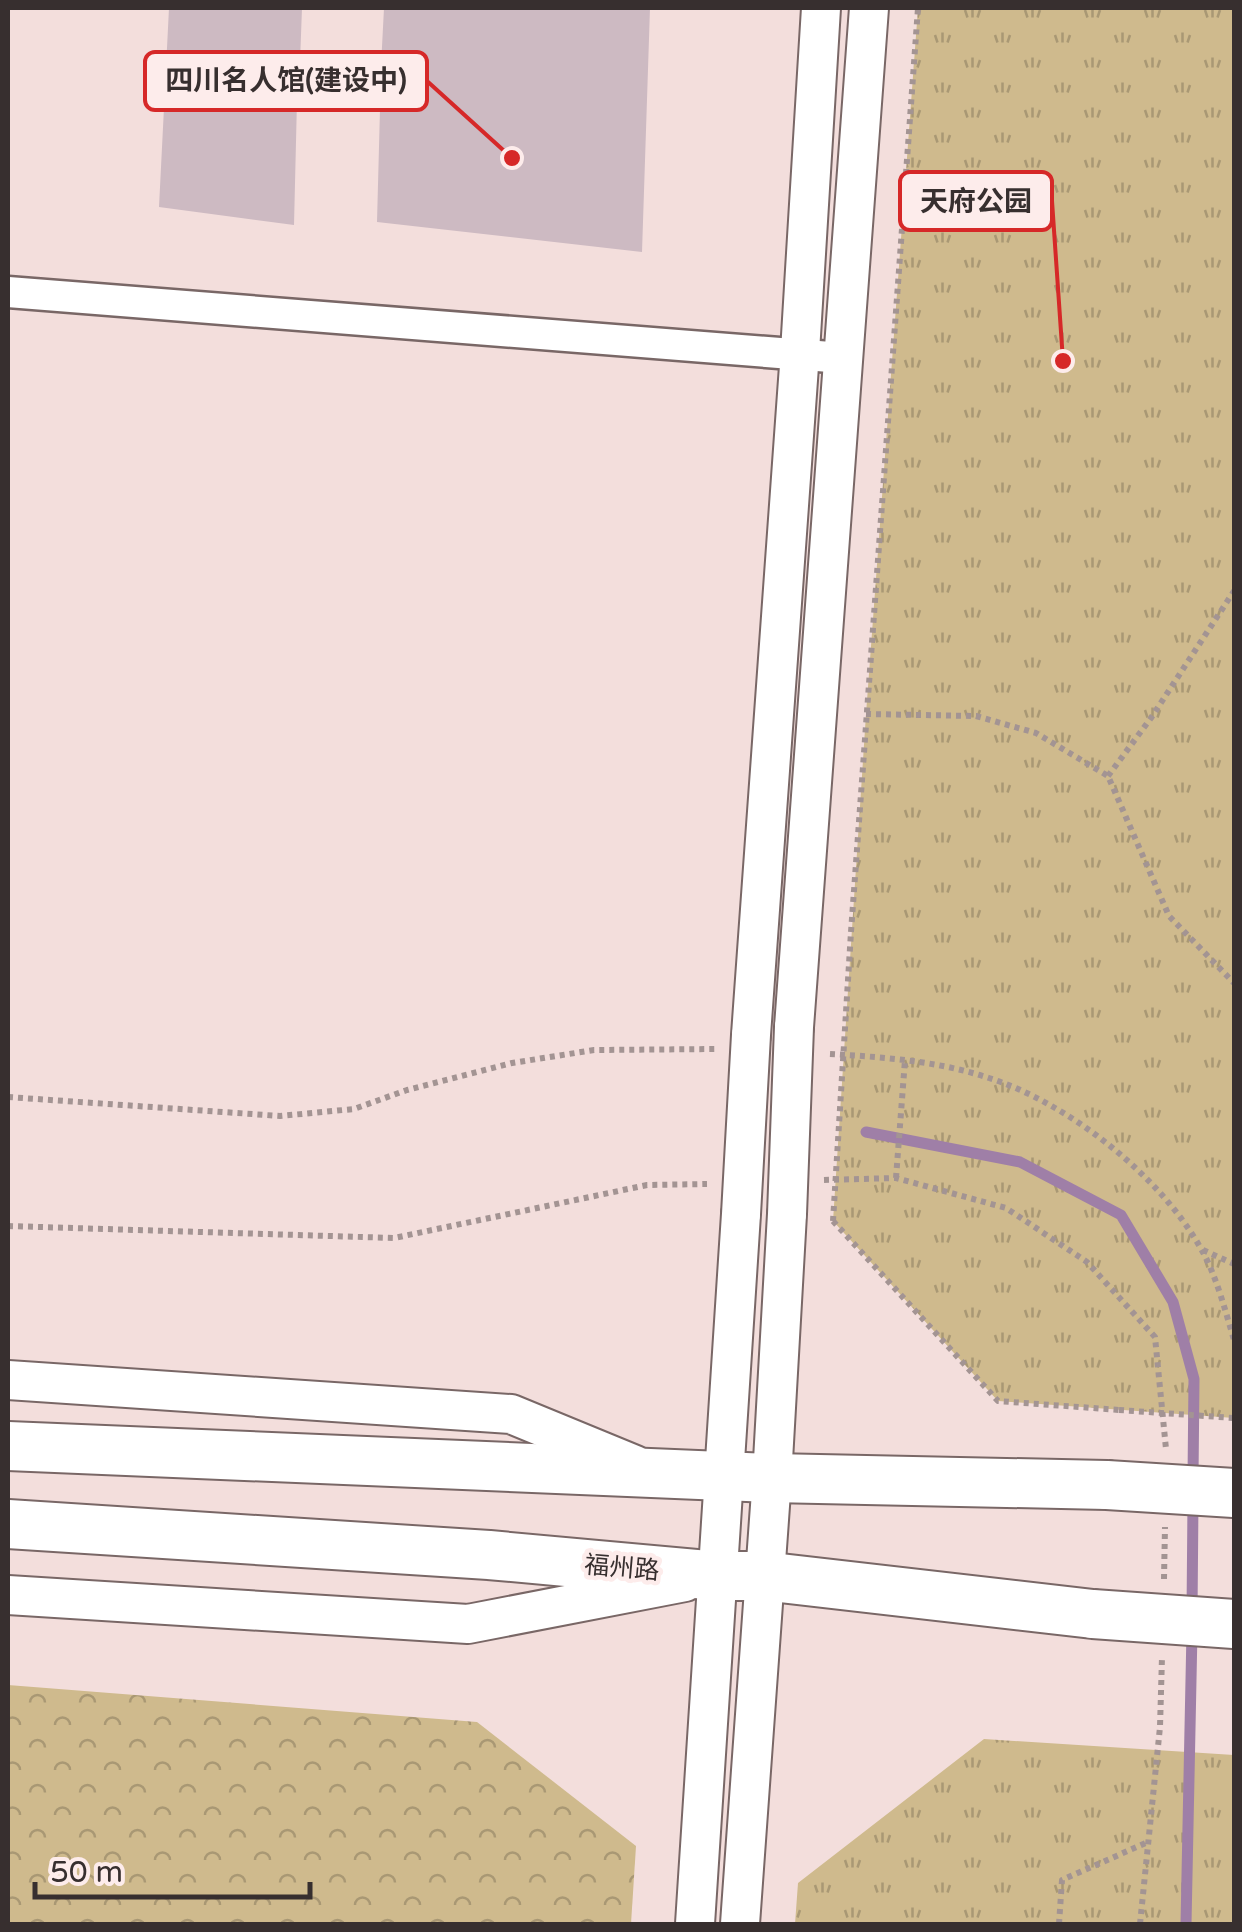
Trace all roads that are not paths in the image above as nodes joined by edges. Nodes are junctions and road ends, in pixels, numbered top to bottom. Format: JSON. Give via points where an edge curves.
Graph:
{"nodes":[{"id":1,"x":821,"y":8,"type":"edge"},
{"id":2,"x":869,"y":8,"type":"edge"},
{"id":3,"x":8,"y":292,"type":"edge"},
{"id":4,"x":800,"y":352,"type":"junction"},
{"id":5,"x":843,"y":358,"type":"junction"},
{"id":6,"x":8,"y":1380,"type":"edge"},
{"id":7,"x":8,"y":1446,"type":"edge"},
{"id":8,"x":656,"y":1473,"type":"junction"},
{"id":9,"x":772,"y":1478,"type":"junction"},
{"id":10,"x":1234,"y":1493,"type":"edge"},
{"id":11,"x":8,"y":1524,"type":"edge"},
{"id":12,"x":741,"y":1576,"type":"junction"},
{"id":13,"x":8,"y":1595,"type":"edge"},
{"id":14,"x":1234,"y":1624,"type":"edge"},
{"id":15,"x":695,"y":1924,"type":"edge"},
{"id":16,"x":740,"y":1924,"type":"edge"}],
"edges":[{"from":1,"to":4,"type":"street"},
{"from":2,"to":5,"type":"street"},
{"from":3,"to":4,"type":"street"},
{"from":4,"to":5,"type":"street"},
{"from":4,"to":12,"type":"street","bridge":true,"via":[[737,1042]]},
{"from":5,"to":9,"type":"street","bridge":true,"via":[[805,1040],[786,1214]]},
{"from":6,"to":8,"type":"street","via":[[511,1414]]},
{"from":7,"to":8,"type":"main road"},
{"from":8,"to":9,"type":"main road"},
{"from":9,"to":10,"type":"main road","bridge":true},
{"from":9,"to":12,"type":"street"},
{"from":11,"to":12,"type":"main road","name":"福州路"},
{"from":12,"to":13,"type":"street","via":[[468,1624]]},
{"from":12,"to":14,"type":"main road","name":"福州路","bridge":true},
{"from":12,"to":15,"type":"street"},
{"from":12,"to":16,"type":"street"}]}
